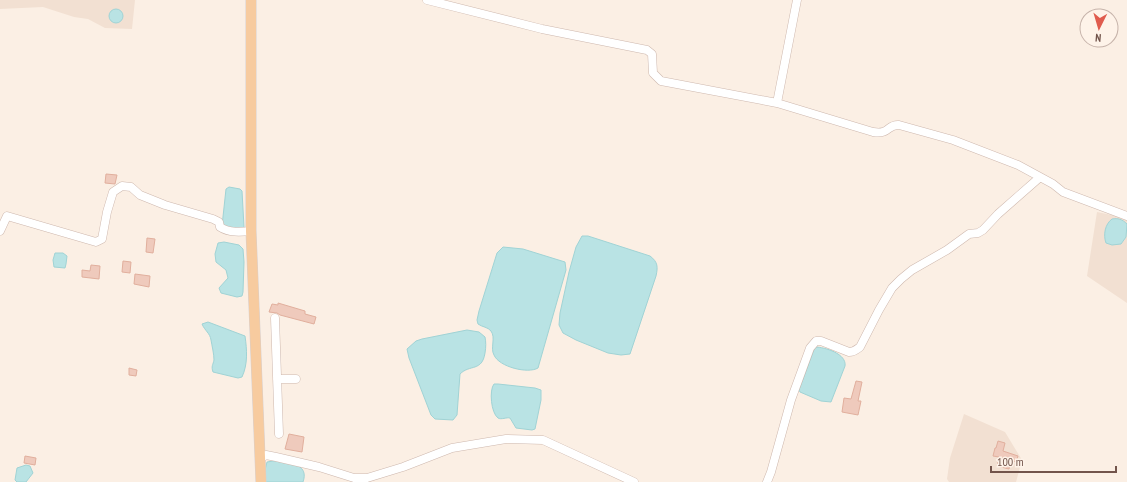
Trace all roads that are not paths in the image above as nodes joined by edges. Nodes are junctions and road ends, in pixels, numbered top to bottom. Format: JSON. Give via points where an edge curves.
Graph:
{"nodes":[{"id":1,"x":251,"y":0,"type":"edge"},
{"id":2,"x":427,"y":0,"type":"edge"},
{"id":3,"x":797,"y":0,"type":"edge"},
{"id":4,"x":777,"y":103,"type":"junction"},
{"id":5,"x":1039,"y":178,"type":"junction"},
{"id":6,"x":1127,"y":216,"type":"edge"},
{"id":7,"x":0,"y":231,"type":"edge"},
{"id":8,"x":251,"y":231,"type":"junction"},
{"id":9,"x":275,"y":318,"type":"dead end"},
{"id":10,"x":277,"y":379,"type":"junction"},
{"id":11,"x":296,"y":379,"type":"dead end"},
{"id":12,"x":278,"y":434,"type":"dead end"},
{"id":13,"x":261,"y":458,"type":"junction"},
{"id":14,"x":261,"y":482,"type":"edge"},
{"id":15,"x":634,"y":482,"type":"edge"},
{"id":16,"x":767,"y":482,"type":"edge"}],
"edges":[{"from":1,"to":8,"type":"main road"},
{"from":2,"to":4,"type":"street","via":[[542,29],[647,50],[652,54],[653,72],[661,81]]},
{"from":3,"to":4,"type":"street"},
{"from":4,"to":5,"type":"street","via":[[873,132],[884,132],[895,125],[953,140],[1018,164]]},
{"from":5,"to":6,"type":"street","via":[[1063,192]]},
{"from":5,"to":16,"type":"street","via":[[983,230],[969,234],[901,279],[892,288],[856,350],[849,352],[821,341],[814,343],[792,400]]},
{"from":7,"to":8,"type":"street","via":[[7,216],[96,242],[102,238],[113,192],[122,186],[131,187],[140,195],[165,205],[213,219],[219,222],[223,230]]},
{"from":8,"to":13,"type":"main road"},
{"from":9,"to":10,"type":"street"},
{"from":10,"to":11,"type":"street"},
{"from":10,"to":12,"type":"street"},
{"from":13,"to":14,"type":"main road"},
{"from":13,"to":15,"type":"street","via":[[266,455],[276,456],[354,478],[367,478],[452,448],[506,440],[544,440]]}]}
